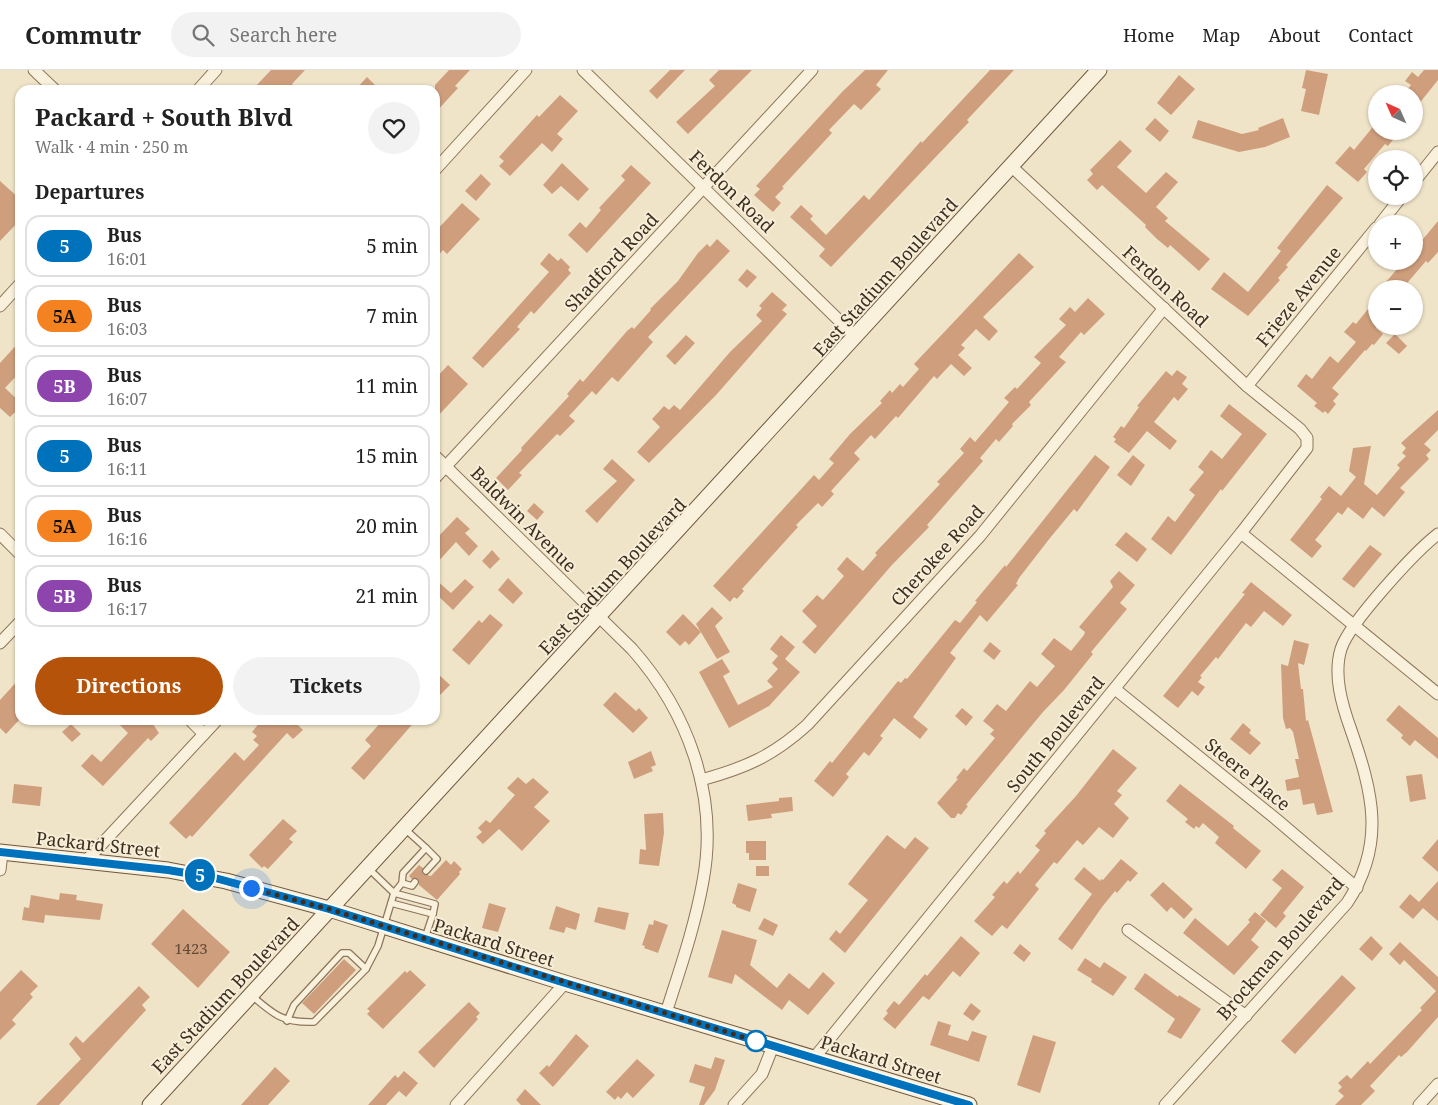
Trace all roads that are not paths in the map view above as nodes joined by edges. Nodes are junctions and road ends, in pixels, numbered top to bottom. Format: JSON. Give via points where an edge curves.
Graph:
{"nodes":[{"id":1,"x":34,"y":70,"type":"edge"},
{"id":2,"x":216,"y":70,"type":"edge"},
{"id":3,"x":526,"y":70,"type":"edge"},
{"id":4,"x":583,"y":70,"type":"edge"},
{"id":5,"x":812,"y":70,"type":"edge"},
{"id":6,"x":1099,"y":70,"type":"edge"},
{"id":7,"x":50,"y":85,"type":"edge"},
{"id":8,"x":202,"y":85,"type":"edge"},
{"id":9,"x":1438,"y":152,"type":"edge"},
{"id":10,"x":440,"y":165,"type":"edge"},
{"id":11,"x":1011,"y":166,"type":"junction"},
{"id":12,"x":1423,"y":171,"type":"edge"},
{"id":13,"x":703,"y":188,"type":"junction"},
{"id":14,"x":1395,"y":205,"type":"edge"},
{"id":15,"x":1387,"y":215,"type":"edge"},
{"id":16,"x":1368,"y":238,"type":"edge"},
{"id":17,"x":15,"y":290,"type":"edge"},
{"id":18,"x":0,"y":306,"type":"edge"},
{"id":19,"x":1164,"y":308,"type":"junction"},
{"id":20,"x":856,"y":337,"type":"junction"},
{"id":21,"x":1247,"y":386,"type":"junction"},
{"id":22,"x":1300,"y":429,"type":"joint"},
{"id":23,"x":440,"y":461,"type":"edge"},
{"id":24,"x":446,"y":466,"type":"junction"},
{"id":25,"x":440,"y":473,"type":"edge"},
{"id":26,"x":1241,"y":533,"type":"junction"},
{"id":27,"x":0,"y":534,"type":"edge"},
{"id":28,"x":1438,"y":534,"type":"edge"},
{"id":29,"x":15,"y":549,"type":"edge"},
{"id":30,"x":599,"y":617,"type":"junction"},
{"id":31,"x":1355,"y":626,"type":"junction"},
{"id":32,"x":15,"y":627,"type":"edge"},
{"id":33,"x":0,"y":643,"type":"edge"},
{"id":34,"x":1115,"y":689,"type":"junction"},
{"id":35,"x":1438,"y":694,"type":"edge"},
{"id":36,"x":195,"y":725,"type":"edge"},
{"id":37,"x":212,"y":725,"type":"edge"},
{"id":38,"x":204,"y":734,"type":"junction"},
{"id":39,"x":701,"y":780,"type":"junction"},
{"id":40,"x":404,"y":828,"type":"junction"},
{"id":41,"x":426,"y":848,"type":"junction"},
{"id":42,"x":1,"y":852,"type":"edge"},
{"id":43,"x":86,"y":861,"type":"junction"},
{"id":44,"x":368,"y":868,"type":"junction"},
{"id":45,"x":0,"y":870,"type":"edge"},
{"id":46,"x":426,"y":871,"type":"dead end"},
{"id":47,"x":415,"y":882,"type":"dead end"},
{"id":48,"x":402,"y":883,"type":"junction"},
{"id":49,"x":1357,"y":888,"type":"junction"},
{"id":50,"x":394,"y":893,"type":"junction"},
{"id":51,"x":391,"y":904,"type":"junction"},
{"id":52,"x":329,"y":909,"type":"junction"},
{"id":53,"x":433,"y":914,"type":"junction"},
{"id":54,"x":385,"y":927,"type":"junction"},
{"id":55,"x":1128,"y":930,"type":"dead end"},
{"id":56,"x":425,"y":940,"type":"junction"},
{"id":57,"x":366,"y":969,"type":"junction"},
{"id":58,"x":565,"y":983,"type":"junction"},
{"id":59,"x":251,"y":995,"type":"junction"},
{"id":60,"x":666,"y":1013,"type":"junction"},
{"id":61,"x":1246,"y":1016,"type":"junction"},
{"id":62,"x":287,"y":1021,"type":"junction"},
{"id":63,"x":774,"y":1046,"type":"junction"},
{"id":64,"x":814,"y":1058,"type":"junction"},
{"id":65,"x":1438,"y":1084,"type":"edge"},
{"id":66,"x":150,"y":1105,"type":"edge"},
{"id":67,"x":456,"y":1105,"type":"edge"},
{"id":68,"x":734,"y":1105,"type":"edge"},
{"id":69,"x":969,"y":1105,"type":"edge"},
{"id":70,"x":1165,"y":1105,"type":"edge"},
{"id":71,"x":1419,"y":1105,"type":"edge"}],
"edges":[{"from":1,"to":7,"type":"street"},
{"from":2,"to":8,"type":"street"},
{"from":3,"to":10,"type":"street"},
{"from":4,"to":13,"type":"street","name":"Ferdon Road"},
{"from":5,"to":13,"type":"street","name":"Shadford Road"},
{"from":6,"to":11,"type":"main road","name":"East Stadium Boulevard"},
{"from":9,"to":12,"type":"street"},
{"from":11,"to":19,"type":"street","name":"Ferdon Road"},
{"from":11,"to":20,"type":"main road","name":"East Stadium Boulevard"},
{"from":13,"to":20,"type":"street","name":"Ferdon Road"},
{"from":13,"to":24,"type":"street","name":"Shadford Road"},
{"from":14,"to":15,"type":"street"},
{"from":16,"to":21,"type":"street","name":"Frieze Avenue"},
{"from":17,"to":18,"type":"street"},
{"from":19,"to":21,"type":"street","name":"Ferdon Road"},
{"from":19,"to":39,"type":"street","name":"Cherokee Road","via":[[980,536],[806,725],[764,758],[741,769]]},
{"from":20,"to":30,"type":"main road","name":"East Stadium Boulevard"},
{"from":21,"to":22,"type":"street","name":"Ferdon Road"},
{"from":22,"to":26,"type":"street","name":"South Boulevard","via":[[1307,438],[1307,448]]},
{"from":23,"to":24,"type":"street","name":"Baldwin Avenue"},
{"from":24,"to":25,"type":"street","name":"Shadford Road"},
{"from":24,"to":30,"type":"street","name":"Baldwin Avenue"},
{"from":26,"to":31,"type":"street"},
{"from":26,"to":34,"type":"street","name":"South Boulevard"},
{"from":27,"to":29,"type":"street"},
{"from":28,"to":31,"type":"street","name":"Brockman Boulevard","via":[[1406,563]]},
{"from":30,"to":39,"type":"street","name":"Baldwin Avenue","via":[[632,649],[662,687],[690,740]]},
{"from":30,"to":40,"type":"main road","name":"East Stadium Boulevard"},
{"from":31,"to":35,"type":"street"},
{"from":31,"to":49,"type":"street","name":"Brockman Boulevard","via":[[1341,648],[1338,676],[1343,708],[1366,773],[1372,812],[1373,837]]},
{"from":32,"to":33,"type":"street"},
{"from":34,"to":49,"type":"street","name":"Steere Place"},
{"from":34,"to":64,"type":"street","name":"South Boulevard"},
{"from":36,"to":38,"type":"street"},
{"from":37,"to":38,"type":"street"},
{"from":38,"to":43,"type":"street"},
{"from":39,"to":60,"type":"street","name":"Baldwin Avenue","via":[[708,840],[704,880]]},
{"from":40,"to":41,"type":"lane"},
{"from":40,"to":44,"type":"main road","name":"East Stadium Boulevard"},
{"from":41,"to":46,"type":"lane","via":[[437,859]]},
{"from":41,"to":48,"type":"lane","via":[[403,873]]},
{"from":42,"to":43,"type":"main road","name":"Packard Street"},
{"from":42,"to":45,"type":"street"},
{"from":43,"to":52,"type":"main road","name":"Packard Street","via":[[204,875]]},
{"from":44,"to":50,"type":"lane"},
{"from":44,"to":52,"type":"main road","name":"East Stadium Boulevard"},
{"from":47,"to":48,"type":"lane","via":[[412,886]]},
{"from":48,"to":50,"type":"lane"},
{"from":49,"to":61,"type":"street","name":"Brockman Boulevard"},
{"from":50,"to":51,"type":"lane"},
{"from":50,"to":53,"type":"lane","via":[[435,904]]},
{"from":51,"to":53,"type":"lane"},
{"from":51,"to":54,"type":"lane"},
{"from":52,"to":54,"type":"main road","name":"Packard Street"},
{"from":52,"to":59,"type":"main road","name":"East Stadium Boulevard"},
{"from":53,"to":56,"type":"lane"},
{"from":54,"to":56,"type":"main road","name":"Packard Street"},
{"from":54,"to":57,"type":"lane"},
{"from":55,"to":61,"type":"street"},
{"from":56,"to":58,"type":"main road","name":"Packard Street"},
{"from":57,"to":62,"type":"lane","via":[[314,1022]]},
{"from":57,"to":62,"type":"lane","via":[[349,953],[342,953],[294,1005]]},
{"from":58,"to":60,"type":"main road","name":"Packard Street"},
{"from":58,"to":67,"type":"street"},
{"from":59,"to":62,"type":"lane"},
{"from":59,"to":66,"type":"main road","name":"East Stadium Boulevard"},
{"from":60,"to":63,"type":"main road","name":"Packard Street"},
{"from":61,"to":70,"type":"street","name":"Brockman Boulevard"},
{"from":63,"to":64,"type":"main road","name":"Packard Street"},
{"from":63,"to":68,"type":"street","via":[[762,1074]]},
{"from":64,"to":69,"type":"main road","name":"Packard Street"},
{"from":65,"to":71,"type":"street"}]}
